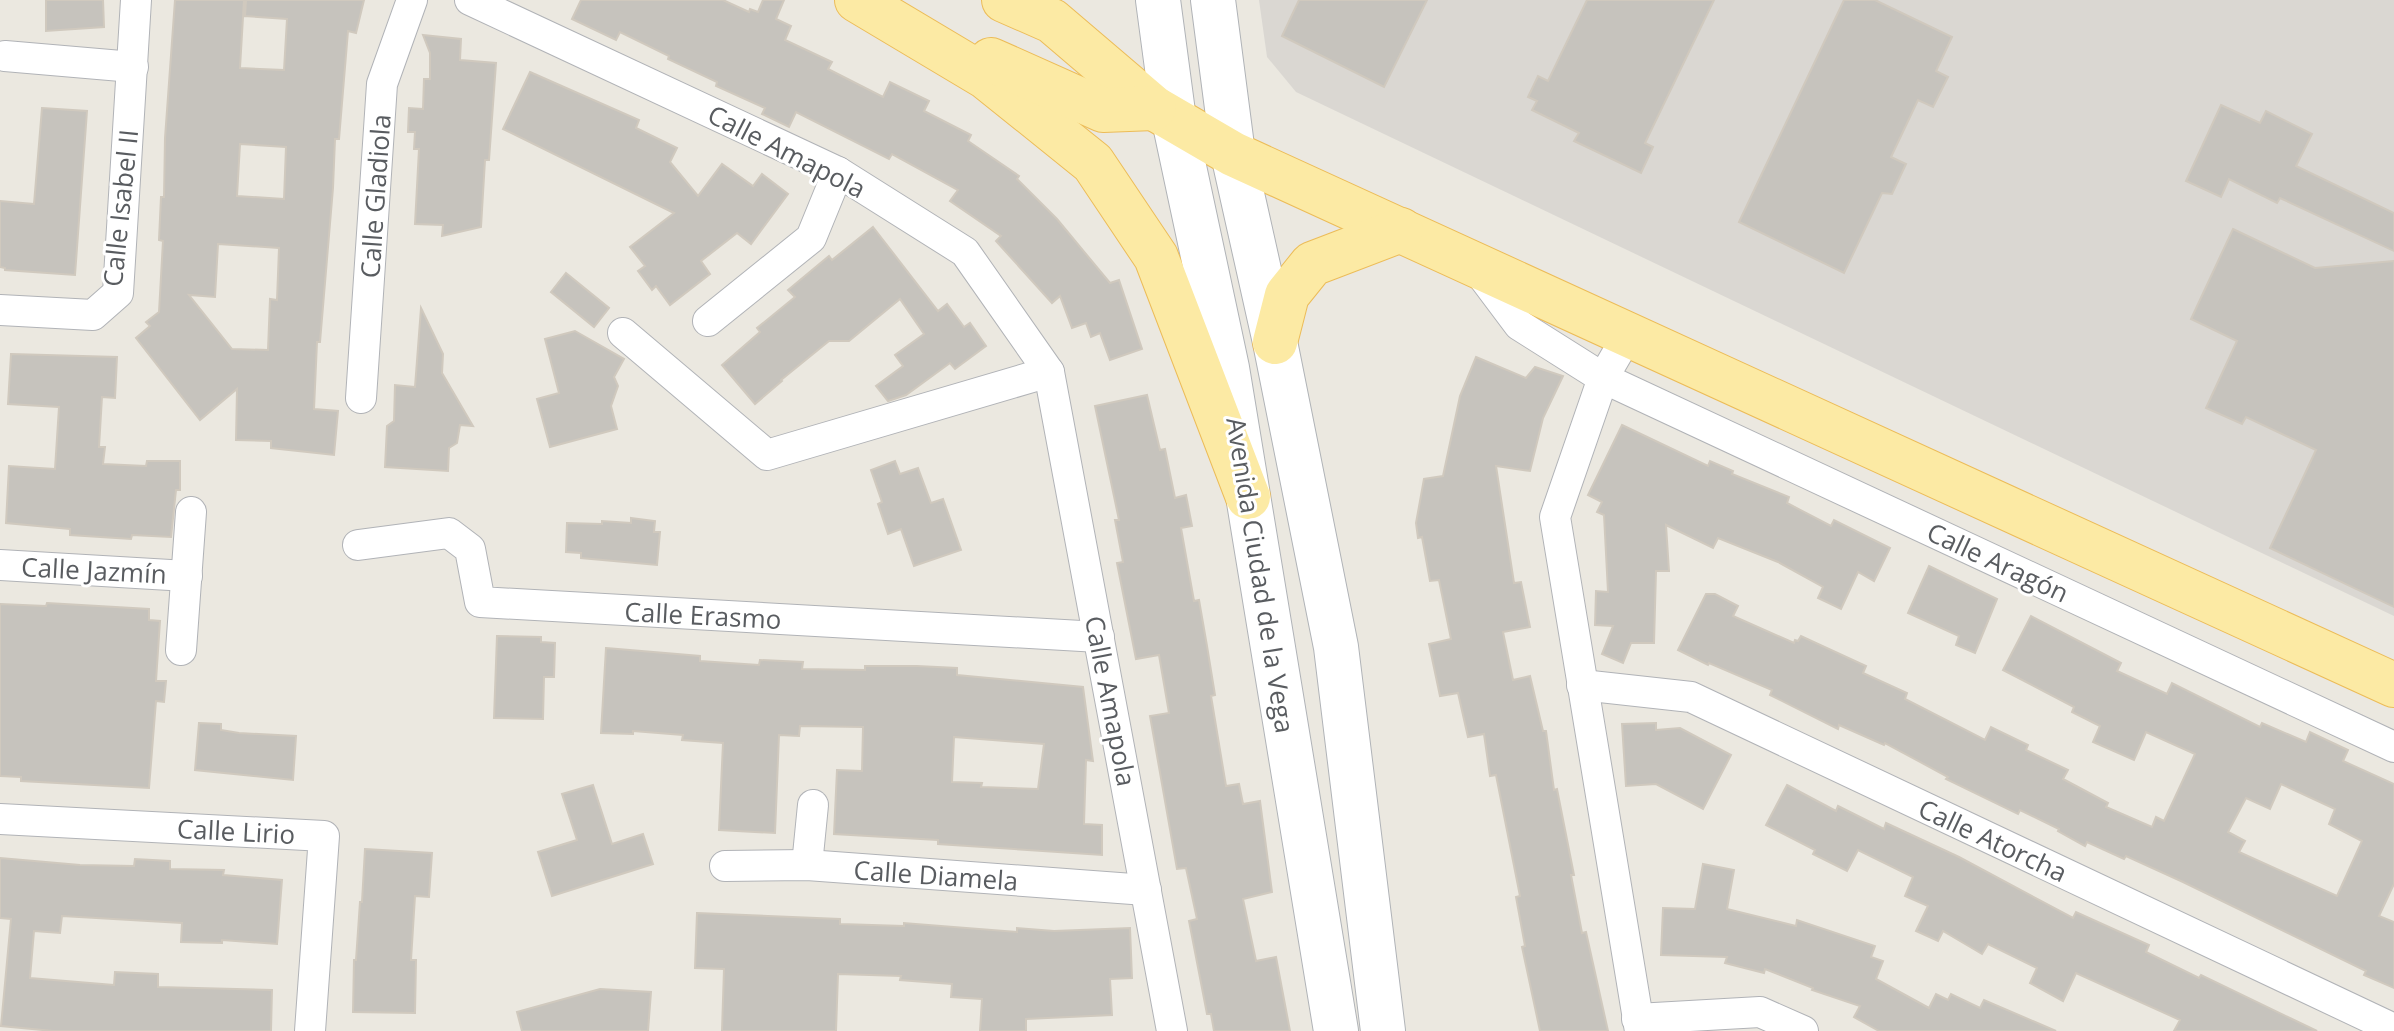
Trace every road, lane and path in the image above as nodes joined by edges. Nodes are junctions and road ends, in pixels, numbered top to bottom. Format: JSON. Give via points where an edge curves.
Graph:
{"nodes":[{"id":1,"x":136,"y":0,"type":"edge"},
{"id":2,"x":412,"y":0,"type":"edge"},
{"id":3,"x":470,"y":0,"type":"edge"},
{"id":4,"x":858,"y":0,"type":"edge"},
{"id":5,"x":1004,"y":0,"type":"edge"},
{"id":6,"x":1158,"y":0,"type":"edge"},
{"id":7,"x":1213,"y":0,"type":"edge"},
{"id":8,"x":5,"y":56,"type":"dead end"},
{"id":9,"x":133,"y":67,"type":"junction"},
{"id":10,"x":1164,"y":114,"type":"junction"},
{"id":11,"x":1233,"y":154,"type":"junction"},
{"id":12,"x":838,"y":172,"type":"junction"},
{"id":13,"x":1401,"y":230,"type":"junction"},
{"id":14,"x":1475,"y":266,"type":"junction"},
{"id":15,"x":0,"y":310,"type":"edge"},
{"id":16,"x":708,"y":321,"type":"dead end"},
{"id":17,"x":623,"y":333,"type":"dead end"},
{"id":18,"x":1628,"y":335,"type":"junction"},
{"id":19,"x":1275,"y":342,"type":"junction"},
{"id":20,"x":1049,"y":372,"type":"junction"},
{"id":21,"x":1603,"y":378,"type":"junction"},
{"id":22,"x":361,"y":398,"type":"dead end"},
{"id":23,"x":1248,"y":497,"type":"junction"},
{"id":24,"x":191,"y":512,"type":"dead end"},
{"id":25,"x":358,"y":545,"type":"dead end"},
{"id":26,"x":0,"y":565,"type":"edge"},
{"id":27,"x":187,"y":576,"type":"junction"},
{"id":28,"x":1099,"y":637,"type":"junction"},
{"id":29,"x":181,"y":650,"type":"dead end"},
{"id":30,"x":1582,"y":685,"type":"junction"},
{"id":31,"x":2394,"y":685,"type":"edge"},
{"id":32,"x":2394,"y":747,"type":"edge"},
{"id":33,"x":813,"y":805,"type":"dead end"},
{"id":34,"x":0,"y":819,"type":"edge"},
{"id":35,"x":807,"y":865,"type":"junction"},
{"id":36,"x":725,"y":866,"type":"dead end"},
{"id":37,"x":1146,"y":890,"type":"junction"},
{"id":38,"x":1638,"y":1025,"type":"edge"},
{"id":39,"x":2394,"y":1029,"type":"edge"},
{"id":40,"x":310,"y":1031,"type":"edge"},
{"id":41,"x":1172,"y":1031,"type":"edge"},
{"id":42,"x":1336,"y":1031,"type":"edge"},
{"id":43,"x":1383,"y":1031,"type":"edge"},
{"id":44,"x":1803,"y":1031,"type":"edge"}],
"edges":[{"from":1,"to":9,"type":"street","name":"Calle Isabel II"},
{"from":2,"to":22,"type":"street","name":"Calle Gladiola","via":[[382,84]]},
{"from":3,"to":12,"type":"street","name":"Calle Amapola"},
{"from":4,"to":10,"type":"main road","via":[[1103,110]]},
{"from":4,"to":23,"type":"main road","via":[[986,77],[1093,163],[1156,257]]},
{"from":5,"to":10,"type":"main road","via":[[1052,21]]},
{"from":6,"to":10,"type":"street","name":"Avenida Ciudad de la Vega"},
{"from":7,"to":11,"type":"street","name":"Avenida Ciudad de la Vega"},
{"from":8,"to":9,"type":"street"},
{"from":9,"to":15,"type":"street","name":"Calle Isabel II","via":[[118,293],[93,315]]},
{"from":10,"to":11,"type":"main road"},
{"from":10,"to":23,"type":"street","name":"Avenida Ciudad de la Vega","via":[[1227,368]]},
{"from":11,"to":13,"type":"main road"},
{"from":11,"to":19,"type":"street","name":"Avenida Ciudad de la Vega"},
{"from":12,"to":16,"type":"street","via":[[811,238]]},
{"from":12,"to":20,"type":"street","name":"Calle Amapola","via":[[965,252]]},
{"from":13,"to":14,"type":"main road"},
{"from":13,"to":19,"type":"main road","via":[[1312,264],[1287,295]]},
{"from":14,"to":18,"type":"main road"},
{"from":14,"to":21,"type":"street","name":"Calle Aragón","via":[[1519,325]]},
{"from":17,"to":20,"type":"street","via":[[767,455]]},
{"from":18,"to":21,"type":"street"},
{"from":18,"to":31,"type":"main road"},
{"from":19,"to":43,"type":"street","name":"Avenida Ciudad de la Vega","via":[[1336,647]]},
{"from":20,"to":28,"type":"street","name":"Calle Amapola"},
{"from":21,"to":30,"type":"street","via":[[1555,517]]},
{"from":21,"to":32,"type":"street","name":"Calle Aragón"},
{"from":23,"to":42,"type":"street","name":"Avenida Ciudad de la Vega"},
{"from":24,"to":27,"type":"street"},
{"from":25,"to":28,"type":"street","name":"Calle Erasmo","via":[[449,533],[470,549],[480,602]]},
{"from":26,"to":27,"type":"street","name":"Calle Jazmín"},
{"from":27,"to":29,"type":"street"},
{"from":28,"to":37,"type":"street","name":"Calle Amapola"},
{"from":30,"to":38,"type":"street"},
{"from":30,"to":39,"type":"street","name":"Calle Atorcha","via":[[1691,697]]},
{"from":33,"to":35,"type":"street"},
{"from":34,"to":40,"type":"street","name":"Calle Lirio","via":[[324,836]]},
{"from":35,"to":36,"type":"street","name":"Calle Diamela"},
{"from":35,"to":37,"type":"street","name":"Calle Diamela"},
{"from":37,"to":41,"type":"street","name":"Calle Amapola"},
{"from":38,"to":44,"type":"street","via":[[1760,1012]]}]}
